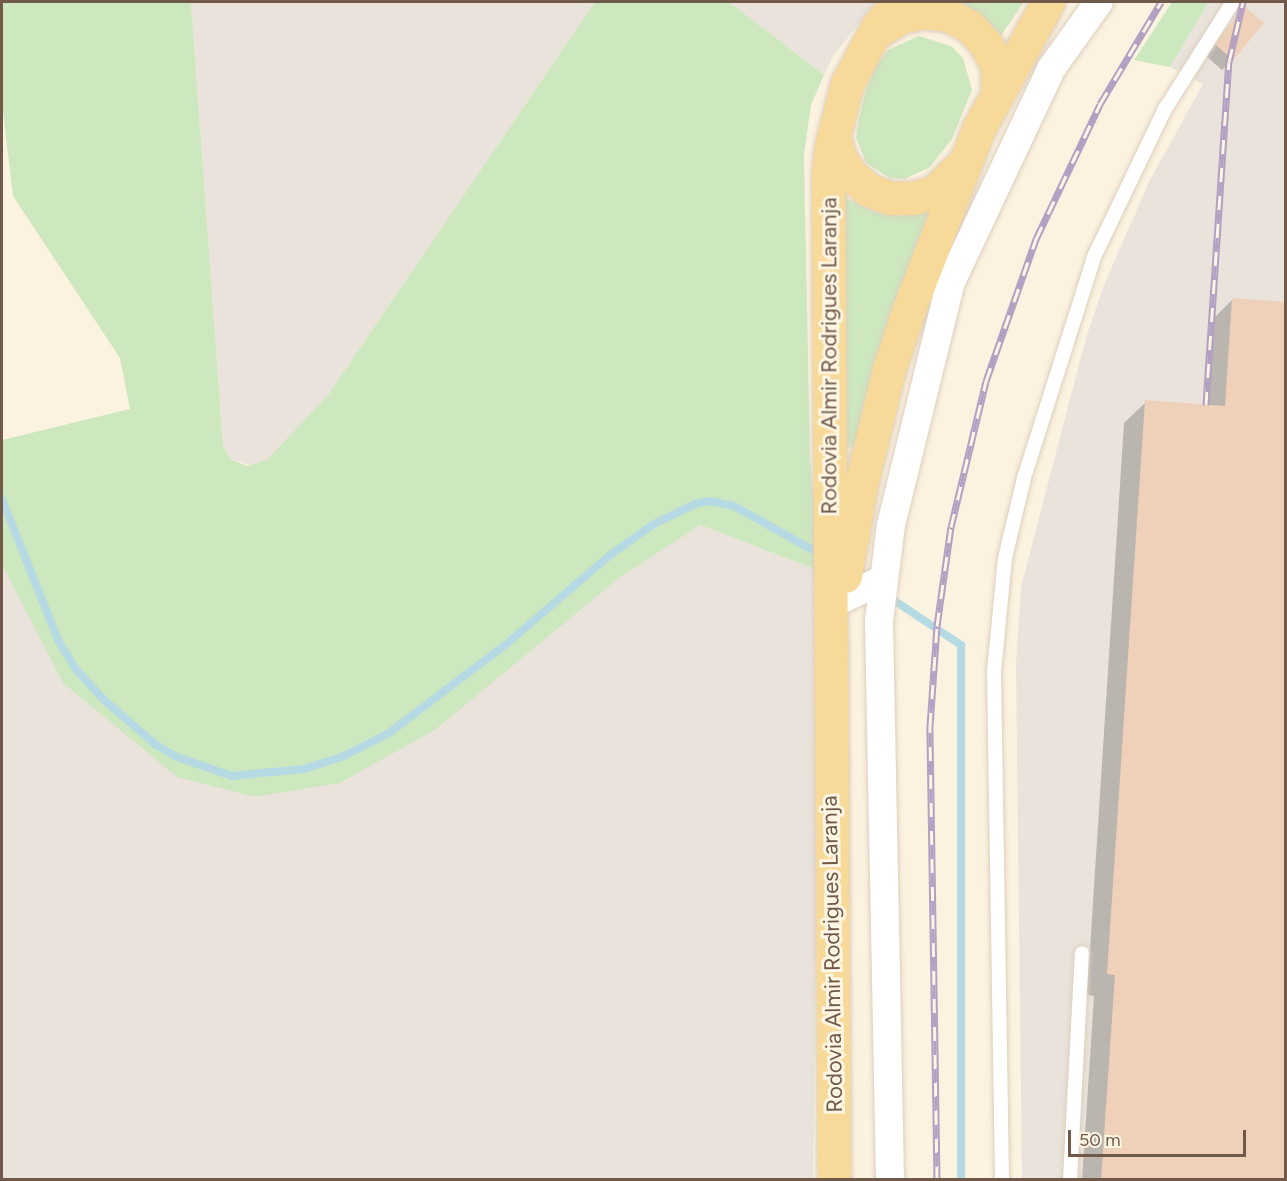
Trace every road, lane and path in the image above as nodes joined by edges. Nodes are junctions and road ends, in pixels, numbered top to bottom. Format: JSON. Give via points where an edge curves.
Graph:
{"nodes":[{"id":1,"x":883,"y":2,"type":"edge"},
{"id":2,"x":898,"y":2,"type":"edge"},
{"id":3,"x":1048,"y":2,"type":"edge"},
{"id":4,"x":1099,"y":2,"type":"edge"},
{"id":5,"x":1233,"y":2,"type":"edge"},
{"id":6,"x":938,"y":8,"type":"edge"},
{"id":7,"x":864,"y":49,"type":"junction"},
{"id":8,"x":998,"y":90,"type":"junction"},
{"id":9,"x":833,"y":134,"type":"junction"},
{"id":10,"x":966,"y":159,"type":"junction"},
{"id":11,"x":882,"y":580,"type":"junction"},
{"id":12,"x":842,"y":598,"type":"junction"},
{"id":13,"x":830,"y":728,"type":"junction"},
{"id":14,"x":1082,"y":953,"type":"dead end"},
{"id":15,"x":834,"y":1179,"type":"edge"},
{"id":16,"x":890,"y":1179,"type":"edge"},
{"id":17,"x":1002,"y":1179,"type":"edge"},
{"id":18,"x":1070,"y":1179,"type":"edge"}],
"edges":[{"from":1,"to":7,"type":"lane"},
{"from":2,"to":7,"type":"main road","name":"Rodovia Almir Rodrigues Laranja"},
{"from":3,"to":8,"type":"main road","name":"Rodovia Almir Rodrigues Laranja"},
{"from":4,"to":11,"type":"street","via":[[1051,69],[950,284],[891,525]]},
{"from":5,"to":17,"type":"lane","via":[[1165,109],[1110,217],[1079,297],[1009,538],[999,598],[994,672]]},
{"from":6,"to":7,"type":"main road","via":[[900,17],[879,30]]},
{"from":6,"to":8,"type":"main road","via":[[969,26],[986,44],[997,66]]},
{"from":7,"to":9,"type":"main road","name":"Rodovia Almir Rodrigues Laranja","via":[[847,84]]},
{"from":8,"to":10,"type":"main road","name":"Rodovia Almir Rodrigues Laranja"},
{"from":9,"to":10,"type":"main road","via":[[839,156],[851,175],[869,190],[890,198],[913,198],[934,192],[953,178]]},
{"from":9,"to":13,"type":"main road","name":"Rodovia Almir Rodrigues Laranja","via":[[828,176]]},
{"from":10,"to":12,"type":"main road","name":"Rodovia Almir Rodrigues Laranja","via":[[889,369],[861,485]]},
{"from":11,"to":12,"type":"street"},
{"from":11,"to":16,"type":"street","via":[[879,633]]},
{"from":12,"to":13,"type":"main road","name":"Rodovia Almir Rodrigues Laranja"},
{"from":13,"to":15,"type":"main road","name":"Rodovia Almir Rodrigues Laranja"},
{"from":14,"to":18,"type":"lane"}]}
